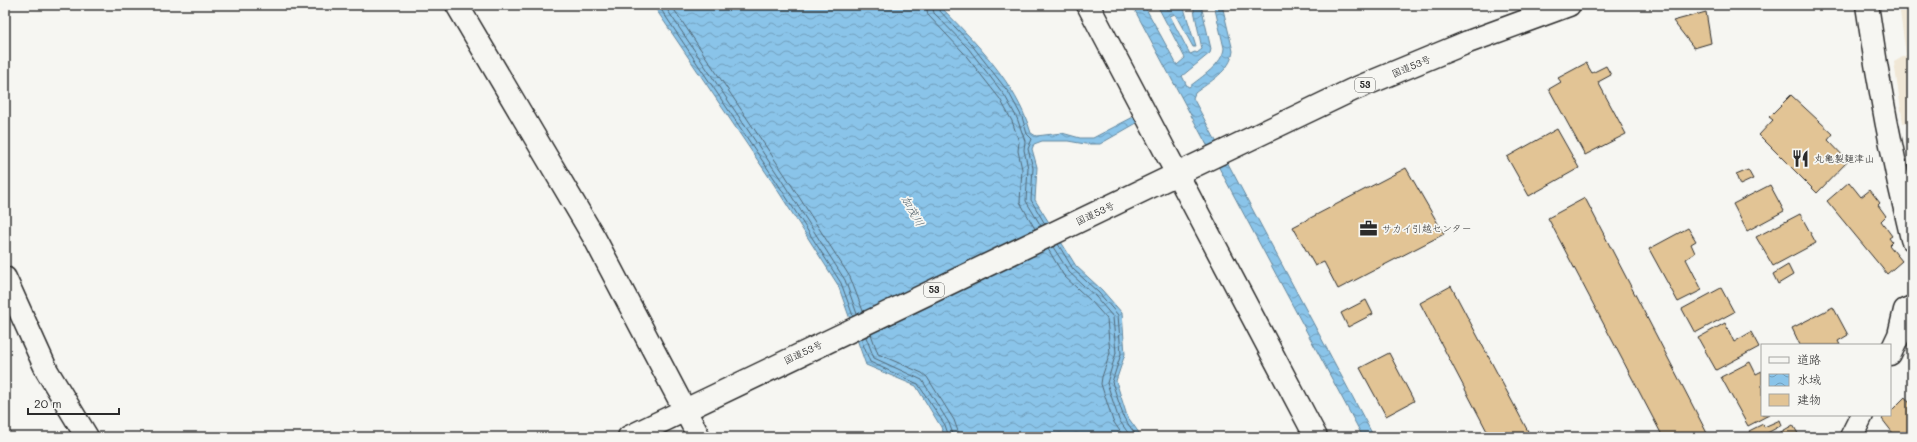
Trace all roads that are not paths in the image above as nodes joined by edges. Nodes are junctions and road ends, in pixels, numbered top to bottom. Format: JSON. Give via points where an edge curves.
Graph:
{"nodes":[{"id":1,"x":457,"y":5,"type":"edge"},
{"id":2,"x":1088,"y":5,"type":"edge"},
{"id":3,"x":1569,"y":5,"type":"edge"},
{"id":4,"x":1867,"y":5,"type":"edge"},
{"id":5,"x":1172,"y":177,"type":"junction"},
{"id":6,"x":1912,"y":239,"type":"edge"},
{"id":7,"x":5,"y":278,"type":"edge"},
{"id":8,"x":1912,"y":307,"type":"edge"},
{"id":9,"x":1891,"y":352,"type":"edge"},
{"id":10,"x":692,"y":405,"type":"junction"},
{"id":11,"x":1862,"y":416,"type":"edge"},
{"id":12,"x":87,"y":437,"type":"edge"},
{"id":13,"x":628,"y":437,"type":"edge"},
{"id":14,"x":699,"y":437,"type":"edge"},
{"id":15,"x":1316,"y":437,"type":"edge"},
{"id":16,"x":1851,"y":437,"type":"edge"}],
"edges":[{"from":1,"to":10,"type":"main road"},
{"from":2,"to":5,"type":"main road"},
{"from":3,"to":5,"type":"main road","name":"国道53号","number":"53","via":[[1468,42],[1352,90]]},
{"from":4,"to":6,"type":"main road","via":[[1876,67]]},
{"from":5,"to":10,"type":"main road","name":"国道53号","number":"53"},
{"from":5,"to":15,"type":"main road"},
{"from":7,"to":12,"type":"main road","via":[[47,371]]},
{"from":8,"to":9,"type":"main road","via":[[1905,310],[1899,335]]},
{"from":10,"to":13,"type":"main road","name":"国道53号","number":"53"},
{"from":10,"to":14,"type":"main road"},
{"from":11,"to":16,"type":"main road"}]}
